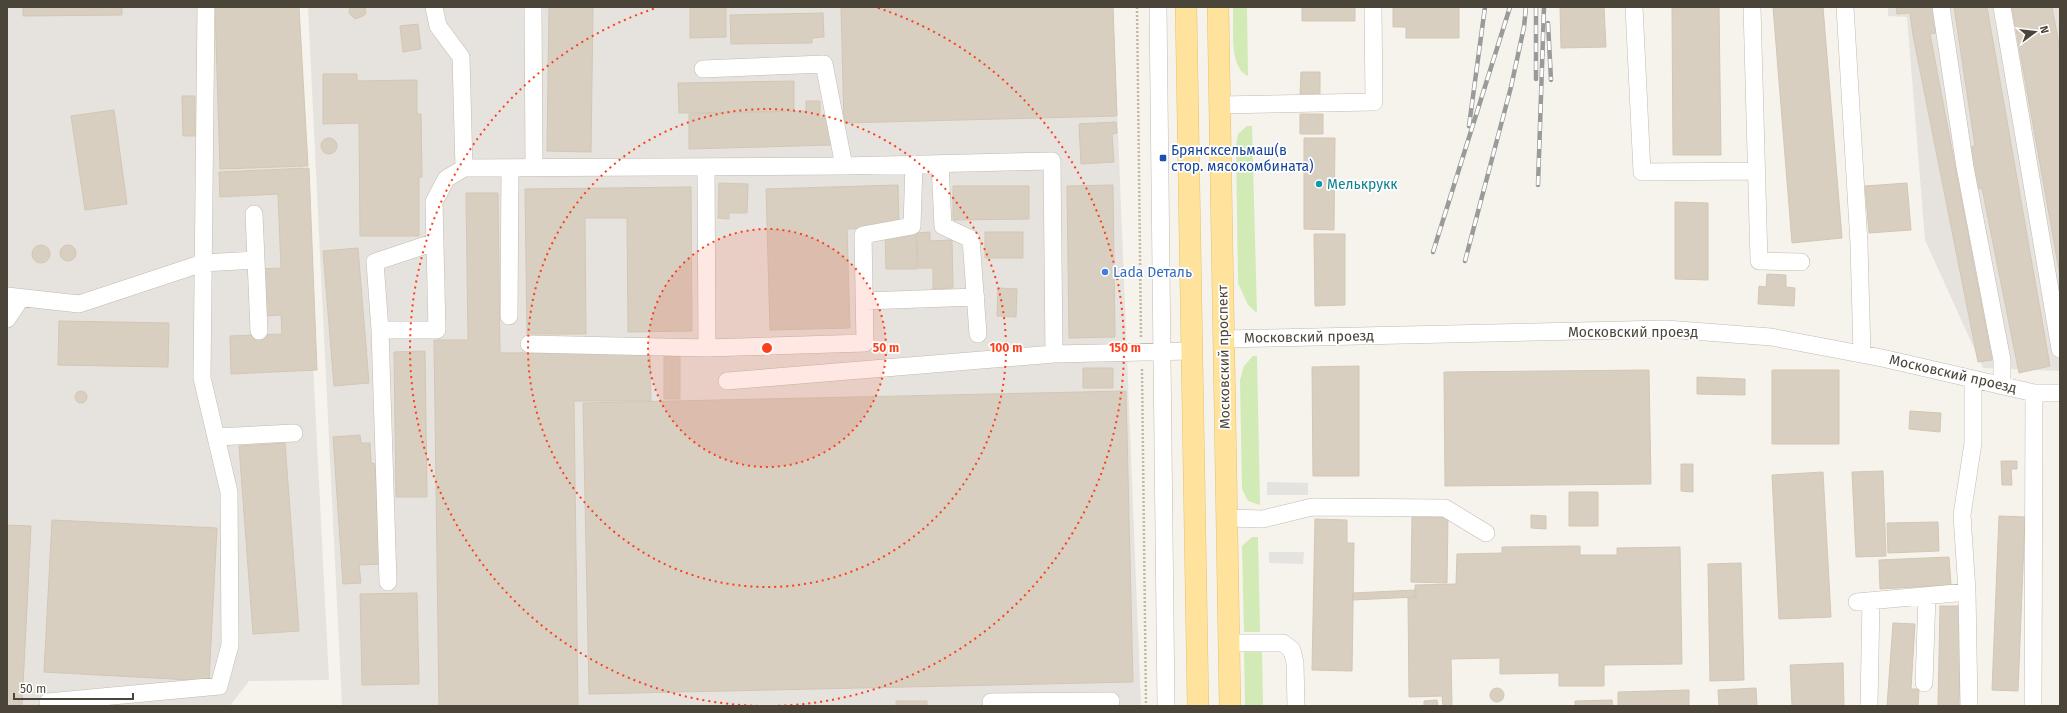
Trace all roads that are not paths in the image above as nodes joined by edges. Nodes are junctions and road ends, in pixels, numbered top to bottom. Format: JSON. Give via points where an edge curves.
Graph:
{"nodes":[{"id":1,"x":206,"y":7,"type":"edge"},
{"id":2,"x":434,"y":7,"type":"edge"},
{"id":3,"x":533,"y":7,"type":"edge"},
{"id":4,"x":1158,"y":7,"type":"edge"},
{"id":5,"x":1186,"y":7,"type":"edge"},
{"id":6,"x":1218,"y":7,"type":"edge"},
{"id":7,"x":1372,"y":7,"type":"edge"},
{"id":8,"x":1634,"y":7,"type":"edge"},
{"id":9,"x":1752,"y":7,"type":"edge"},
{"id":10,"x":1845,"y":7,"type":"edge"},
{"id":11,"x":1940,"y":7,"type":"edge"},
{"id":12,"x":2002,"y":7,"type":"edge"},
{"id":13,"x":703,"y":69,"type":"dead end"},
{"id":14,"x":1220,"y":105,"type":"junction"},
{"id":15,"x":914,"y":164,"type":"junction"},
{"id":16,"x":940,"y":164,"type":"junction"},
{"id":17,"x":534,"y":166,"type":"junction"},
{"id":18,"x":844,"y":166,"type":"junction"},
{"id":19,"x":706,"y":167,"type":"junction"},
{"id":20,"x":464,"y":168,"type":"junction"},
{"id":21,"x":510,"y":168,"type":"junction"},
{"id":22,"x":1756,"y":171,"type":"junction"},
{"id":23,"x":254,"y":214,"type":"dead end"},
{"id":24,"x":435,"y":242,"type":"junction"},
{"id":25,"x":256,"y":260,"type":"junction"},
{"id":26,"x":203,"y":262,"type":"junction"},
{"id":27,"x":1801,"y":262,"type":"dead end"},
{"id":28,"x":14,"y":297,"type":"edge"},
{"id":29,"x":976,"y":297,"type":"junction"},
{"id":30,"x":864,"y":301,"type":"junction"},
{"id":31,"x":509,"y":316,"type":"dead end"},
{"id":32,"x":7,"y":319,"type":"edge"},
{"id":33,"x":380,"y":330,"type":"junction"},
{"id":34,"x":259,"y":331,"type":"dead end"},
{"id":35,"x":978,"y":334,"type":"dead end"},
{"id":36,"x":1223,"y":340,"type":"junction"},
{"id":37,"x":529,"y":344,"type":"dead end"},
{"id":38,"x":707,"y":348,"type":"junction"},
{"id":39,"x":2060,"y":349,"type":"edge"},
{"id":40,"x":1160,"y":351,"type":"junction"},
{"id":41,"x":1192,"y":351,"type":"junction"},
{"id":42,"x":1054,"y":354,"type":"junction"},
{"id":43,"x":1862,"y":354,"type":"junction"},
{"id":44,"x":1973,"y":379,"type":"junction"},
{"id":45,"x":726,"y":381,"type":"dead end"},
{"id":46,"x":2002,"y":386,"type":"junction"},
{"id":47,"x":2034,"y":393,"type":"junction"},
{"id":48,"x":2060,"y":393,"type":"edge"},
{"id":49,"x":294,"y":433,"type":"dead end"},
{"id":50,"x":216,"y":437,"type":"junction"},
{"id":51,"x":1227,"y":518,"type":"junction"},
{"id":52,"x":1486,"y":533,"type":"dead end"},
{"id":53,"x":388,"y":582,"type":"dead end"},
{"id":54,"x":1967,"y":592,"type":"junction"},
{"id":55,"x":1927,"y":596,"type":"junction"},
{"id":56,"x":1229,"y":643,"type":"junction"},
{"id":57,"x":1924,"y":683,"type":"dead end"},
{"id":58,"x":1111,"y":701,"type":"dead end"},
{"id":59,"x":48,"y":702,"type":"dead end"},
{"id":60,"x":991,"y":702,"type":"dead end"},
{"id":61,"x":1046,"y":704,"type":"edge"},
{"id":62,"x":1166,"y":706,"type":"edge"},
{"id":63,"x":1198,"y":706,"type":"edge"},
{"id":64,"x":1230,"y":706,"type":"edge"},
{"id":65,"x":1296,"y":706,"type":"edge"},
{"id":66,"x":1869,"y":706,"type":"edge"},
{"id":67,"x":1969,"y":706,"type":"edge"},
{"id":68,"x":2032,"y":706,"type":"edge"}],
"edges":[{"from":1,"to":26,"type":"street"},
{"from":2,"to":20,"type":"street","via":[[438,26],[461,57]]},
{"from":3,"to":17,"type":"street"},
{"from":4,"to":40,"type":"street"},
{"from":5,"to":41,"type":"main road"},
{"from":6,"to":14,"type":"main road","name":"Московский проспект"},
{"from":7,"to":14,"type":"street","via":[[1374,102]]},
{"from":8,"to":22,"type":"street","via":[[1642,172]]},
{"from":9,"to":22,"type":"street"},
{"from":10,"to":43,"type":"street","via":[[1859,244]]},
{"from":11,"to":46,"type":"street","via":[[1965,167],[2002,360]]},
{"from":12,"to":39,"type":"street"},
{"from":13,"to":18,"type":"street","via":[[824,64]]},
{"from":14,"to":36,"type":"main road","name":"Московский проспект"},
{"from":15,"to":16,"type":"street"},
{"from":15,"to":18,"type":"street"},
{"from":15,"to":30,"type":"street","via":[[912,226],[863,235]]},
{"from":16,"to":29,"type":"street","via":[[943,226],[971,239]]},
{"from":16,"to":42,"type":"street","via":[[1052,161]]},
{"from":17,"to":19,"type":"street"},
{"from":17,"to":21,"type":"street"},
{"from":18,"to":19,"type":"street"},
{"from":19,"to":38,"type":"street"},
{"from":20,"to":21,"type":"street"},
{"from":20,"to":24,"type":"street","via":[[446,179],[434,202]]},
{"from":21,"to":31,"type":"street"},
{"from":22,"to":27,"type":"street","via":[[1759,262]]},
{"from":23,"to":25,"type":"street"},
{"from":24,"to":33,"type":"street","via":[[376,262]]},
{"from":24,"to":33,"type":"street","via":[[437,330]]},
{"from":25,"to":26,"type":"street"},
{"from":25,"to":34,"type":"street"},
{"from":26,"to":28,"type":"street","via":[[79,304]]},
{"from":26,"to":50,"type":"street","via":[[202,378]]},
{"from":28,"to":32,"type":"street"},
{"from":29,"to":30,"type":"street"},
{"from":29,"to":35,"type":"street"},
{"from":30,"to":38,"type":"street","via":[[865,343]]},
{"from":33,"to":53,"type":"street"},
{"from":36,"to":43,"type":"street","name":"Московский проезд","via":[[1666,329],[1771,338]]},
{"from":36,"to":51,"type":"main road","name":"Московский проспект"},
{"from":37,"to":38,"type":"street"},
{"from":40,"to":41,"type":"street"},
{"from":40,"to":42,"type":"street"},
{"from":40,"to":62,"type":"street"},
{"from":41,"to":63,"type":"main road"},
{"from":42,"to":45,"type":"street"},
{"from":43,"to":44,"type":"street","name":"Московский проезд"},
{"from":44,"to":46,"type":"street","name":"Московский проезд"},
{"from":44,"to":54,"type":"street","via":[[1973,443],[1962,515]]},
{"from":46,"to":47,"type":"street","name":"Московский проезд"},
{"from":47,"to":48,"type":"street","name":"Московский проезд"},
{"from":47,"to":68,"type":"street"},
{"from":49,"to":50,"type":"street"},
{"from":50,"to":59,"type":"street","via":[[229,492],[230,645],[219,686]]},
{"from":51,"to":52,"type":"street","via":[[1263,519],[1312,507],[1445,508]]},
{"from":51,"to":56,"type":"main road","name":"Московский проспект"},
{"from":54,"to":55,"type":"street"},
{"from":54,"to":67,"type":"street"},
{"from":55,"to":57,"type":"street"},
{"from":55,"to":66,"type":"street","via":[[1864,601]]},
{"from":56,"to":64,"type":"main road","name":"Московский проспект"},
{"from":56,"to":65,"type":"street","via":[[1284,643],[1292,650],[1295,663]]},
{"from":58,"to":61,"type":"street"},
{"from":60,"to":61,"type":"street"}]}
